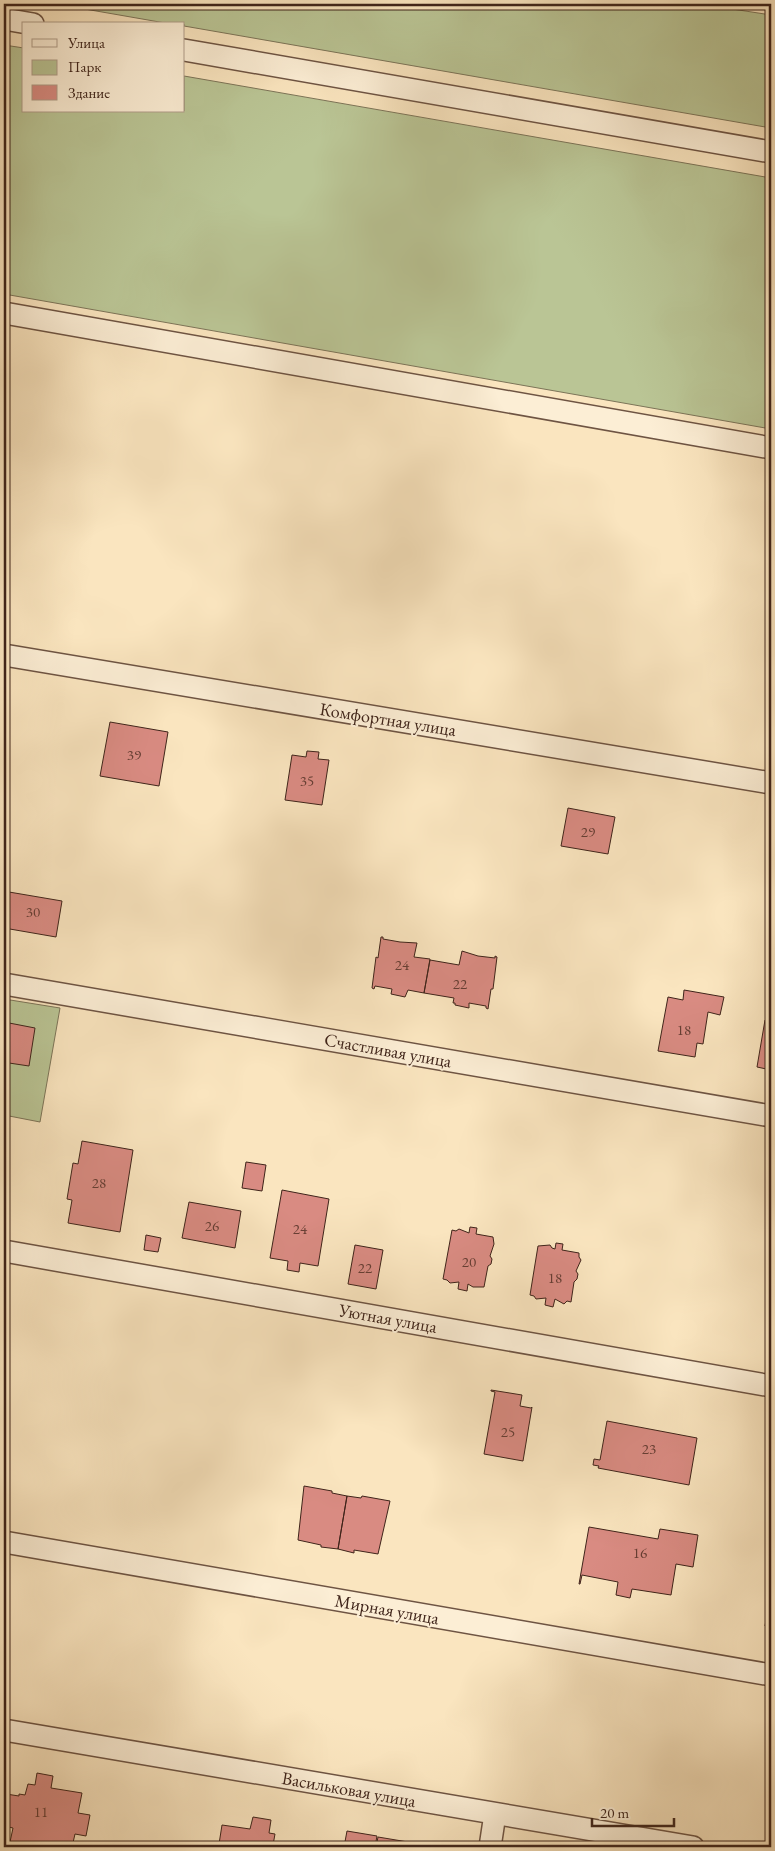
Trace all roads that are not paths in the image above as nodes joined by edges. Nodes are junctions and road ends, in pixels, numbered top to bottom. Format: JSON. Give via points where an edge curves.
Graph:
{"nodes":[{"id":1,"x":4,"y":19,"type":"edge"},
{"id":2,"x":22,"y":22,"type":"edge"},
{"id":3,"x":185,"y":50,"type":"edge"},
{"id":4,"x":771,"y":152,"type":"edge"},
{"id":5,"x":4,"y":314,"type":"edge"},
{"id":6,"x":771,"y":448,"type":"edge"},
{"id":7,"x":4,"y":655,"type":"edge"},
{"id":8,"x":771,"y":782,"type":"edge"},
{"id":9,"x":4,"y":984,"type":"edge"},
{"id":10,"x":771,"y":1116,"type":"edge"},
{"id":11,"x":4,"y":1251,"type":"edge"},
{"id":12,"x":771,"y":1386,"type":"edge"},
{"id":13,"x":4,"y":1542,"type":"edge"},
{"id":14,"x":771,"y":1675,"type":"edge"},
{"id":15,"x":4,"y":1730,"type":"edge"},
{"id":16,"x":495,"y":1814,"type":"junction"},
{"id":17,"x":490,"y":1847,"type":"edge"},
{"id":18,"x":693,"y":1847,"type":"edge"}],
"edges":[{"from":1,"to":2,"type":"street"},
{"from":3,"to":4,"type":"street"},
{"from":5,"to":6,"type":"street"},
{"from":7,"to":8,"type":"street","name":"Комфортная улица"},
{"from":9,"to":10,"type":"street","name":"Счастливая улица"},
{"from":11,"to":12,"type":"street","name":"Уютная улица"},
{"from":13,"to":14,"type":"street","name":"Мирная улица"},
{"from":15,"to":16,"type":"street","name":"Васильковая улица"},
{"from":16,"to":17,"type":"street"},
{"from":16,"to":18,"type":"street","name":"Васильковая улица"}]}
